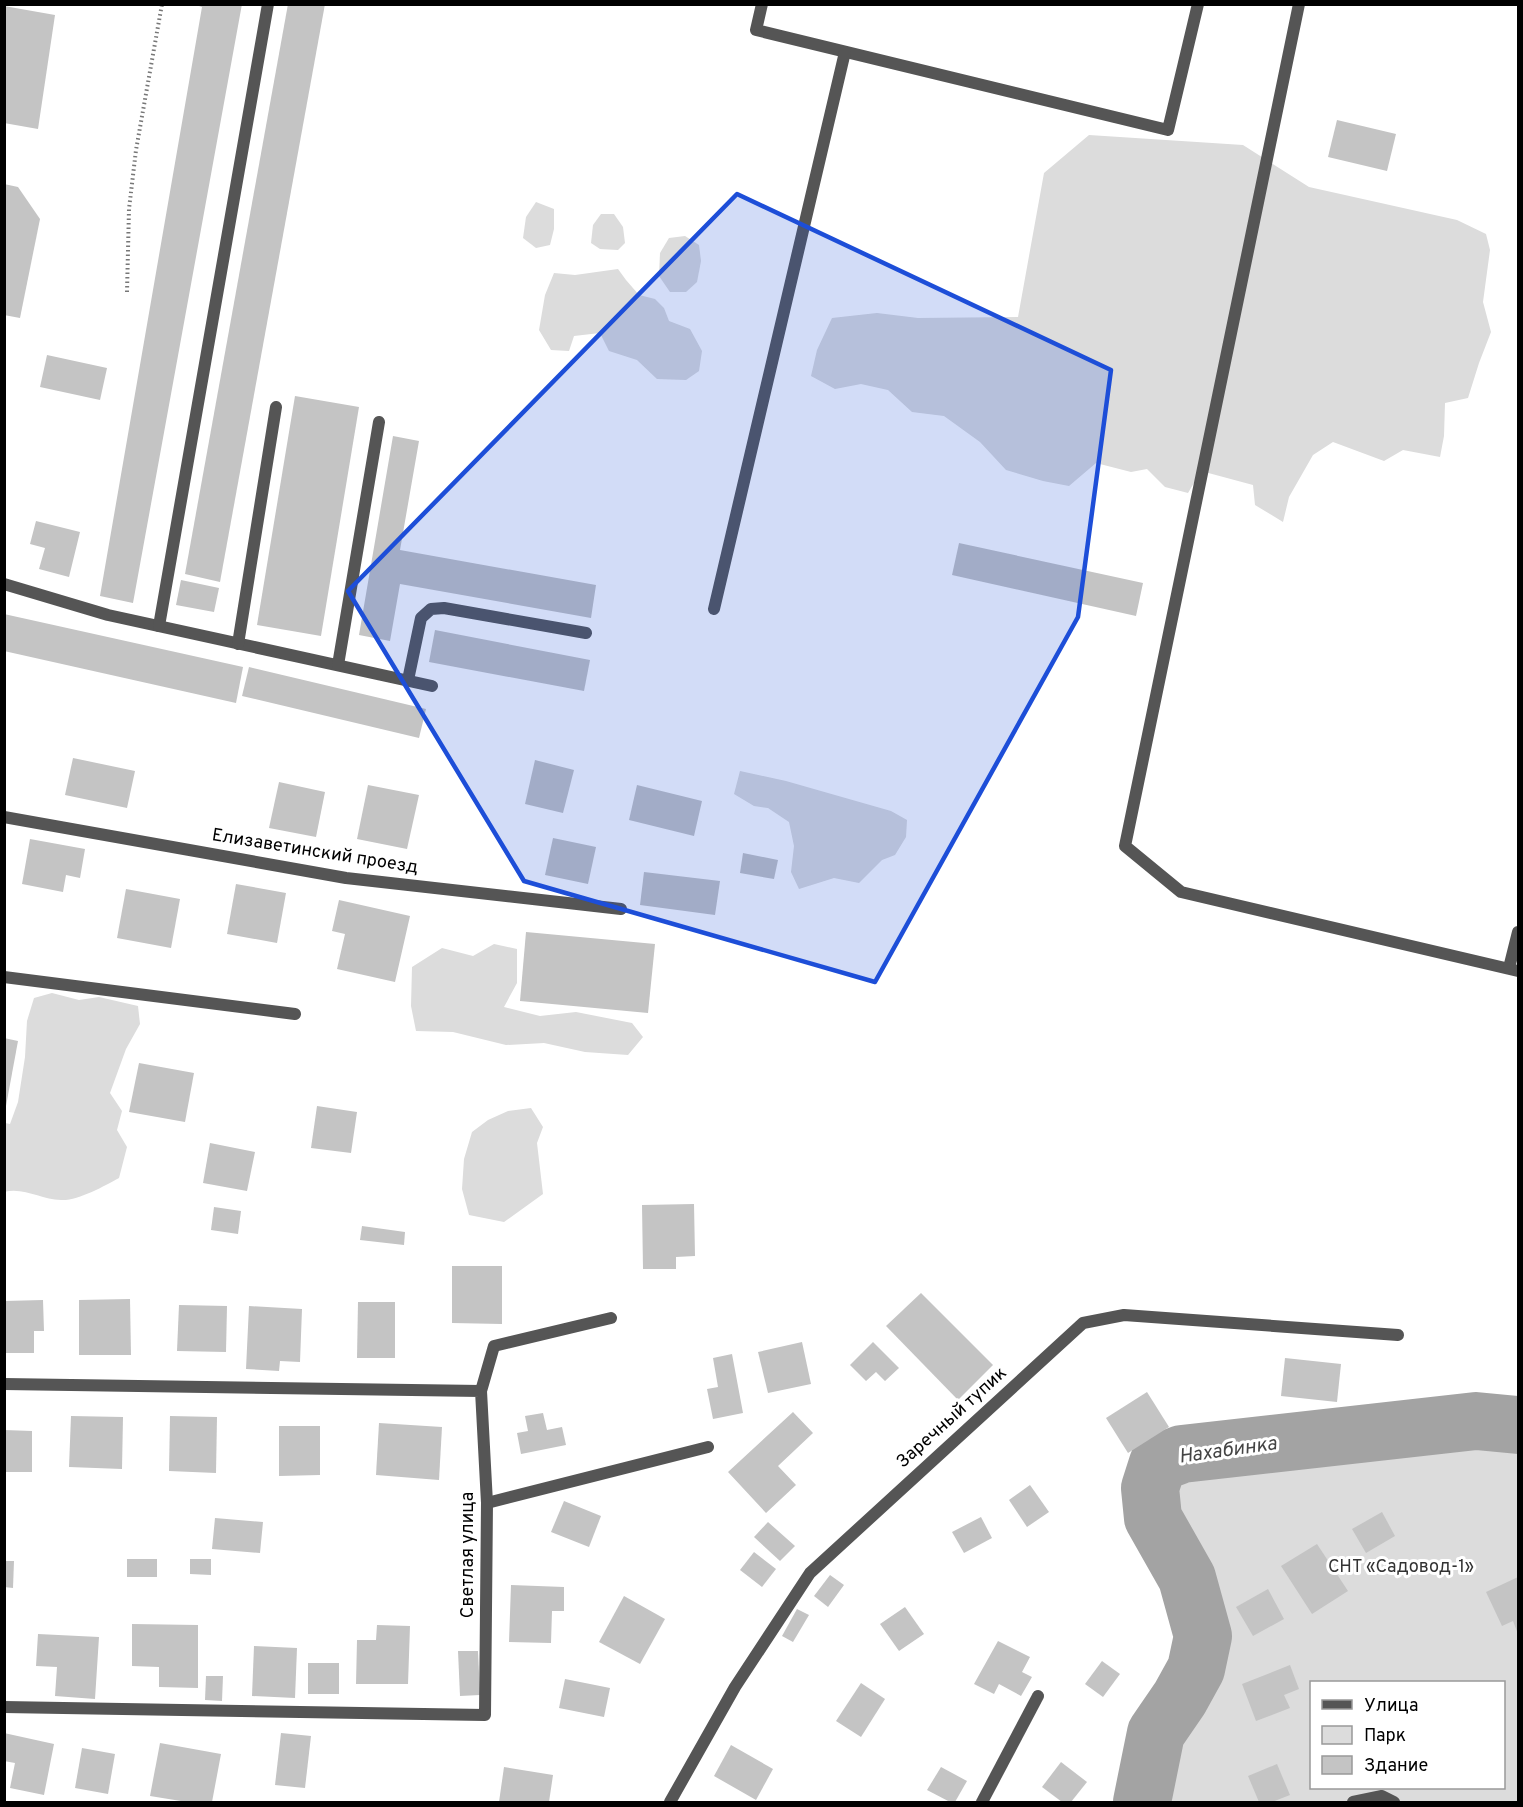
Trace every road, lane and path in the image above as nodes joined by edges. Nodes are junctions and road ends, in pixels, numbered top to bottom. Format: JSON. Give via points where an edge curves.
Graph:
{"nodes":[{"id":1,"x":162,"y":4,"type":"edge"},
{"id":2,"x":268,"y":4,"type":"edge"},
{"id":3,"x":762,"y":4,"type":"edge"},
{"id":4,"x":1198,"y":4,"type":"edge"},
{"id":5,"x":1299,"y":4,"type":"edge"},
{"id":6,"x":845,"y":52,"type":"junction"},
{"id":7,"x":127,"y":292,"type":"dead end"},
{"id":8,"x":276,"y":407,"type":"dead end"},
{"id":9,"x":379,"y":422,"type":"dead end"},
{"id":10,"x":4,"y":584,"type":"edge"},
{"id":11,"x":714,"y":609,"type":"dead end"},
{"id":12,"x":159,"y":626,"type":"junction"},
{"id":13,"x":586,"y":633,"type":"dead end"},
{"id":14,"x":238,"y":644,"type":"junction"},
{"id":15,"x":338,"y":665,"type":"junction"},
{"id":16,"x":408,"y":680,"type":"junction"},
{"id":17,"x":432,"y":686,"type":"dead end"},
{"id":18,"x":4,"y":817,"type":"edge"},
{"id":19,"x":621,"y":909,"type":"dead end"},
{"id":20,"x":1518,"y":932,"type":"edge"},
{"id":21,"x":1514,"y":970,"type":"edge"},
{"id":22,"x":4,"y":977,"type":"edge"},
{"id":23,"x":295,"y":1014,"type":"dead end"},
{"id":24,"x":611,"y":1318,"type":"dead end"},
{"id":25,"x":1398,"y":1335,"type":"dead end"},
{"id":26,"x":4,"y":1384,"type":"edge"},
{"id":27,"x":481,"y":1390,"type":"junction"},
{"id":28,"x":708,"y":1447,"type":"dead end"},
{"id":29,"x":487,"y":1503,"type":"junction"},
{"id":30,"x":1038,"y":1696,"type":"dead end"},
{"id":31,"x":4,"y":1707,"type":"edge"},
{"id":32,"x":670,"y":1803,"type":"edge"},
{"id":33,"x":982,"y":1803,"type":"edge"},
{"id":34,"x":1353,"y":1803,"type":"edge"},
{"id":35,"x":1394,"y":1803,"type":"edge"}],
"edges":[{"from":1,"to":7,"type":"path","via":[[136,150],[129,209]]},
{"from":2,"to":12,"type":"street"},
{"from":3,"to":6,"type":"street","via":[[756,30]]},
{"from":4,"to":6,"type":"street","via":[[1168,130]]},
{"from":5,"to":21,"type":"street","via":[[1125,846],[1181,892]]},
{"from":6,"to":11,"type":"street"},
{"from":8,"to":14,"type":"street"},
{"from":9,"to":15,"type":"street"},
{"from":10,"to":12,"type":"street"},
{"from":12,"to":14,"type":"street"},
{"from":13,"to":16,"type":"street","via":[[431,609],[421,618]]},
{"from":14,"to":15,"type":"street"},
{"from":15,"to":16,"type":"street"},
{"from":16,"to":17,"type":"street"},
{"from":18,"to":19,"type":"street","name":"Елизаветинский проезд","via":[[346,878]]},
{"from":20,"to":21,"type":"street"},
{"from":22,"to":23,"type":"street"},
{"from":24,"to":27,"type":"street","name":"Светлая улица","via":[[494,1346]]},
{"from":25,"to":32,"type":"street","name":"Заречный тупик","via":[[1124,1315],[1083,1323],[810,1573],[735,1687]]},
{"from":26,"to":27,"type":"street"},
{"from":27,"to":29,"type":"street","name":"Светлая улица"},
{"from":28,"to":29,"type":"street"},
{"from":29,"to":31,"type":"street","name":"Светлая улица","via":[[485,1715]]},
{"from":30,"to":33,"type":"street"},
{"from":34,"to":35,"type":"street","via":[[1382,1796]]}]}
